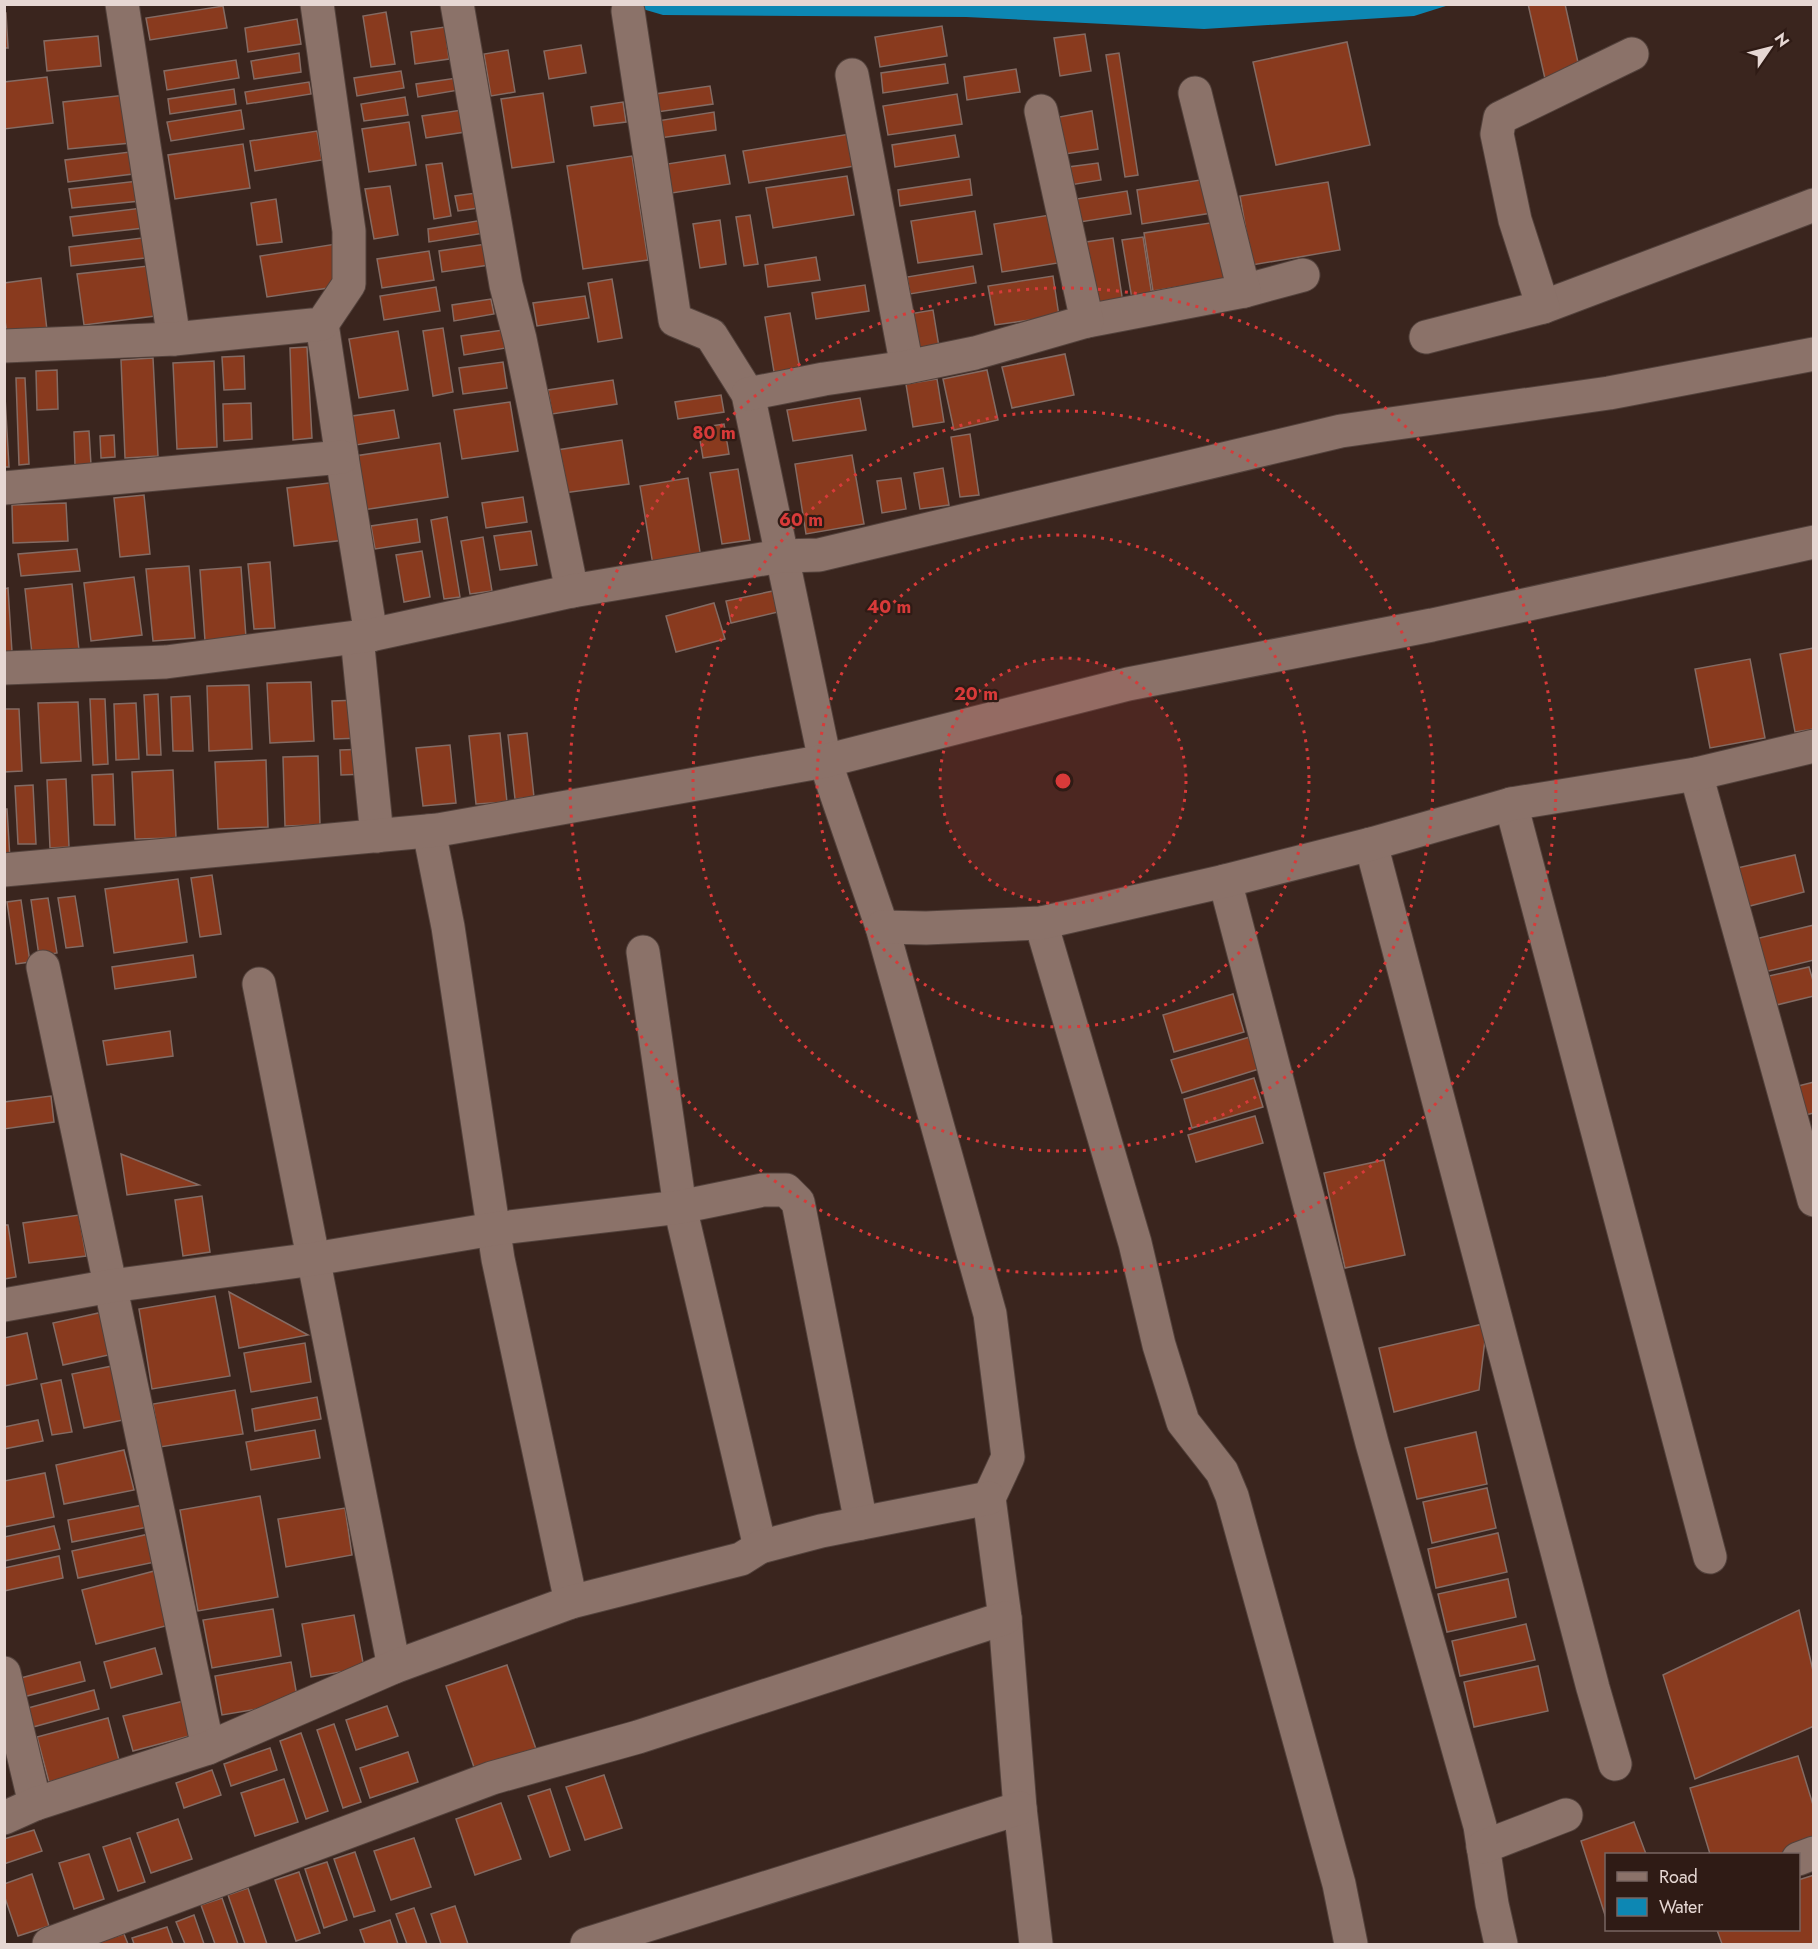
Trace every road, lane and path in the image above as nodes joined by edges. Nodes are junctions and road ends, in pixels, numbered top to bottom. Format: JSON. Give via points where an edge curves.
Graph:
{"nodes":[{"id":1,"x":122,"y":4,"type":"edge"},
{"id":2,"x":316,"y":4,"type":"edge"},
{"id":3,"x":457,"y":4,"type":"edge"},
{"id":4,"x":628,"y":11,"type":"dead end"},
{"id":5,"x":1632,"y":54,"type":"dead end"},
{"id":6,"x":852,"y":75,"type":"dead end"},
{"id":7,"x":1195,"y":93,"type":"dead end"},
{"id":8,"x":1041,"y":111,"type":"dead end"},
{"id":9,"x":1814,"y":205,"type":"edge"},
{"id":10,"x":1303,"y":275,"type":"dead end"},
{"id":11,"x":1244,"y":291,"type":"junction"},
{"id":12,"x":1543,"y":307,"type":"junction"},
{"id":13,"x":1087,"y":321,"type":"junction"},
{"id":14,"x":322,"y":324,"type":"junction"},
{"id":15,"x":1426,"y":337,"type":"dead end"},
{"id":16,"x":174,"y":339,"type":"junction"},
{"id":17,"x":4,"y":346,"type":"edge"},
{"id":18,"x":1814,"y":354,"type":"edge"},
{"id":19,"x":907,"y":367,"type":"junction"},
{"id":20,"x":748,"y":394,"type":"junction"},
{"id":21,"x":342,"y":457,"type":"junction"},
{"id":22,"x":4,"y":488,"type":"edge"},
{"id":23,"x":1814,"y":542,"type":"edge"},
{"id":24,"x":781,"y":556,"type":"junction"},
{"id":25,"x":572,"y":591,"type":"junction"},
{"id":26,"x":364,"y":636,"type":"junction"},
{"id":27,"x":4,"y":668,"type":"edge"},
{"id":28,"x":1814,"y":746,"type":"edge"},
{"id":29,"x":825,"y":761,"type":"junction"},
{"id":30,"x":1696,"y":774,"type":"junction"},
{"id":31,"x":1511,"y":804,"type":"junction"},
{"id":32,"x":429,"y":831,"type":"junction"},
{"id":33,"x":377,"y":836,"type":"junction"},
{"id":34,"x":1371,"y":844,"type":"junction"},
{"id":35,"x":4,"y":870,"type":"edge"},
{"id":36,"x":1225,"y":881,"type":"junction"},
{"id":37,"x":1041,"y":923,"type":"junction"},
{"id":38,"x":882,"y":927,"type":"junction"},
{"id":39,"x":644,"y":952,"type":"dead end"},
{"id":40,"x":43,"y":967,"type":"dead end"},
{"id":41,"x":259,"y":984,"type":"dead end"},
{"id":42,"x":1814,"y":1200,"type":"edge"},
{"id":43,"x":680,"y":1207,"type":"junction"},
{"id":44,"x":493,"y":1229,"type":"junction"},
{"id":45,"x":314,"y":1259,"type":"junction"},
{"id":46,"x":111,"y":1286,"type":"junction"},
{"id":47,"x":4,"y":1305,"type":"edge"},
{"id":48,"x":989,"y":1498,"type":"junction"},
{"id":49,"x":861,"y":1523,"type":"junction"},
{"id":50,"x":760,"y":1547,"type":"junction"},
{"id":51,"x":1710,"y":1557,"type":"dead end"},
{"id":52,"x":572,"y":1602,"type":"junction"},
{"id":53,"x":1005,"y":1618,"type":"junction"},
{"id":54,"x":394,"y":1666,"type":"junction"},
{"id":55,"x":4,"y":1673,"type":"edge"},
{"id":56,"x":208,"y":1748,"type":"junction"},
{"id":57,"x":1615,"y":1764,"type":"dead end"},
{"id":58,"x":35,"y":1804,"type":"junction"},
{"id":59,"x":1020,"y":1808,"type":"junction"},
{"id":60,"x":1566,"y":1815,"type":"dead end"},
{"id":61,"x":4,"y":1818,"type":"edge"},
{"id":62,"x":1483,"y":1847,"type":"junction"},
{"id":63,"x":49,"y":1944,"type":"edge"},
{"id":64,"x":587,"y":1944,"type":"edge"},
{"id":65,"x":1036,"y":1944,"type":"edge"},
{"id":66,"x":1351,"y":1944,"type":"edge"},
{"id":67,"x":1501,"y":1944,"type":"edge"}],
"edges":[{"from":1,"to":16,"type":"street"},
{"from":2,"to":14,"type":"street","via":[[349,231],[349,284]]},
{"from":3,"to":25,"type":"street","via":[[506,285]]},
{"from":4,"to":20,"type":"street","via":[[675,320],[711,335]]},
{"from":5,"to":12,"type":"street","via":[[1500,118],[1497,134],[1515,220]]},
{"from":6,"to":19,"type":"street"},
{"from":7,"to":11,"type":"street"},
{"from":8,"to":13,"type":"street"},
{"from":9,"to":12,"type":"street"},
{"from":10,"to":11,"type":"street"},
{"from":11,"to":13,"type":"street"},
{"from":12,"to":15,"type":"street"},
{"from":13,"to":19,"type":"street","via":[[975,353]]},
{"from":14,"to":16,"type":"street"},
{"from":14,"to":21,"type":"street"},
{"from":16,"to":17,"type":"street"},
{"from":18,"to":24,"type":"street","via":[[1609,393],[1341,431],[819,555]]},
{"from":19,"to":20,"type":"street"},
{"from":20,"to":24,"type":"street"},
{"from":21,"to":22,"type":"street"},
{"from":21,"to":26,"type":"street"},
{"from":23,"to":29,"type":"street","via":[[1432,625],[1128,684]]},
{"from":24,"to":25,"type":"street"},
{"from":24,"to":29,"type":"street"},
{"from":25,"to":26,"type":"street"},
{"from":26,"to":27,"type":"street","via":[[166,662]]},
{"from":26,"to":33,"type":"street"},
{"from":28,"to":30,"type":"street"},
{"from":29,"to":32,"type":"street"},
{"from":29,"to":38,"type":"street"},
{"from":30,"to":31,"type":"street"},
{"from":30,"to":42,"type":"street"},
{"from":31,"to":34,"type":"street"},
{"from":31,"to":51,"type":"street"},
{"from":32,"to":33,"type":"street"},
{"from":32,"to":44,"type":"street","via":[[450,938]]},
{"from":33,"to":35,"type":"street"},
{"from":34,"to":36,"type":"street"},
{"from":34,"to":57,"type":"street"},
{"from":36,"to":37,"type":"street"},
{"from":36,"to":62,"type":"street"},
{"from":37,"to":38,"type":"street"},
{"from":37,"to":66,"type":"street","via":[[1183,1422],[1222,1472],[1232,1496],[1336,1872]]},
{"from":38,"to":48,"type":"street","via":[[990,1314],[1008,1457]]},
{"from":39,"to":43,"type":"street"},
{"from":40,"to":46,"type":"street"},
{"from":41,"to":45,"type":"street"},
{"from":43,"to":44,"type":"street"},
{"from":43,"to":49,"type":"street","via":[[763,1190],[786,1190],[798,1202]]},
{"from":43,"to":50,"type":"street"},
{"from":44,"to":45,"type":"street"},
{"from":44,"to":52,"type":"street"},
{"from":45,"to":46,"type":"street"},
{"from":45,"to":54,"type":"street"},
{"from":46,"to":47,"type":"street"},
{"from":46,"to":56,"type":"street"},
{"from":48,"to":49,"type":"street"},
{"from":48,"to":53,"type":"street"},
{"from":49,"to":50,"type":"street"},
{"from":50,"to":52,"type":"street","via":[[741,1559]]},
{"from":52,"to":54,"type":"street"},
{"from":53,"to":59,"type":"street"},
{"from":53,"to":63,"type":"street","via":[[639,1737],[492,1778]]},
{"from":54,"to":56,"type":"street"},
{"from":55,"to":58,"type":"street"},
{"from":56,"to":58,"type":"street"},
{"from":58,"to":61,"type":"street"},
{"from":59,"to":64,"type":"street"},
{"from":59,"to":65,"type":"street"},
{"from":60,"to":62,"type":"street"},
{"from":62,"to":67,"type":"street"}]}
